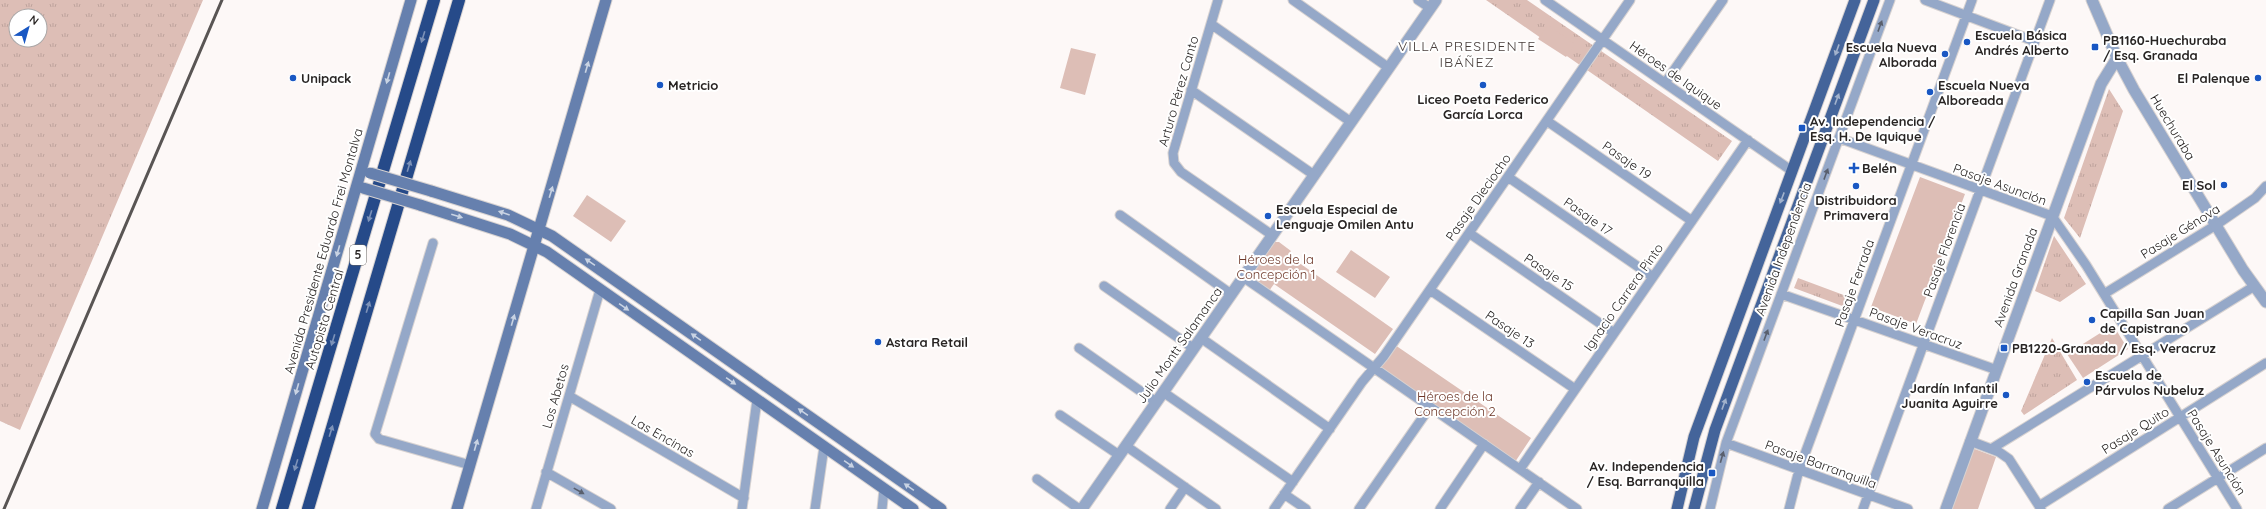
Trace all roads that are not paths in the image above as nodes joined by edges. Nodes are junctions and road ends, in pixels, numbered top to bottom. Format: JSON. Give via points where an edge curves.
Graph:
{"nodes":[{"id":1,"x":411,"y":0,"type":"edge"},
{"id":2,"x":434,"y":0,"type":"edge"},
{"id":3,"x":459,"y":0,"type":"edge"},
{"id":4,"x":606,"y":0,"type":"edge"},
{"id":5,"x":1218,"y":0,"type":"edge"},
{"id":6,"x":1293,"y":0,"type":"edge"},
{"id":7,"x":1418,"y":0,"type":"edge"},
{"id":8,"x":1630,"y":0,"type":"edge"},
{"id":9,"x":1723,"y":0,"type":"edge"},
{"id":10,"x":1855,"y":0,"type":"edge"},
{"id":11,"x":1874,"y":0,"type":"edge"},
{"id":12,"x":1890,"y":0,"type":"edge"},
{"id":13,"x":1925,"y":0,"type":"edge"},
{"id":14,"x":1972,"y":0,"type":"edge"},
{"id":15,"x":2050,"y":0,"type":"edge"},
{"id":16,"x":2092,"y":0,"type":"edge"},
{"id":17,"x":1548,"y":1,"type":"edge"},
{"id":18,"x":1433,"y":4,"type":"edge"},
{"id":19,"x":1967,"y":14,"type":"junction"},
{"id":20,"x":1211,"y":24,"type":"junction"},
{"id":21,"x":1603,"y":40,"type":"junction"},
{"id":22,"x":2034,"y":41,"type":"junction"},
{"id":23,"x":2117,"y":58,"type":"junction"},
{"id":24,"x":1389,"y":68,"type":"junction"},
{"id":25,"x":1665,"y":83,"type":"junction"},
{"id":26,"x":1191,"y":90,"type":"junction"},
{"id":27,"x":1547,"y":121,"type":"junction"},
{"id":28,"x":1351,"y":122,"type":"junction"},
{"id":29,"x":1839,"y":138,"type":"junction"},
{"id":30,"x":1748,"y":140,"type":"junction"},
{"id":31,"x":1912,"y":166,"type":"junction"},
{"id":32,"x":366,"y":171,"type":"junction"},
{"id":33,"x":1792,"y":171,"type":"junction"},
{"id":34,"x":1314,"y":175,"type":"junction"},
{"id":35,"x":1508,"y":176,"type":"junction"},
{"id":36,"x":360,"y":187,"type":"junction"},
{"id":37,"x":1980,"y":190,"type":"junction"},
{"id":38,"x":2264,"y":192,"type":"edge"},
{"id":39,"x":1120,"y":216,"type":"dead end"},
{"id":40,"x":2052,"y":216,"type":"junction"},
{"id":41,"x":1692,"y":221,"type":"junction"},
{"id":42,"x":2216,"y":225,"type":"junction"},
{"id":43,"x":540,"y":229,"type":"junction"},
{"id":44,"x":1469,"y":233,"type":"junction"},
{"id":45,"x":1272,"y":235,"type":"junction"},
{"id":46,"x":433,"y":244,"type":"dead end"},
{"id":47,"x":535,"y":245,"type":"junction"},
{"id":48,"x":1243,"y":277,"type":"junction"},
{"id":49,"x":1653,"y":277,"type":"junction"},
{"id":50,"x":1104,"y":286,"type":"dead end"},
{"id":51,"x":2253,"y":287,"type":"junction"},
{"id":52,"x":600,"y":290,"type":"junction"},
{"id":53,"x":1430,"y":290,"type":"junction"},
{"id":54,"x":1231,"y":294,"type":"junction"},
{"id":55,"x":1781,"y":294,"type":"junction"},
{"id":56,"x":2104,"y":294,"type":"junction"},
{"id":57,"x":2266,"y":302,"type":"edge"},
{"id":58,"x":1855,"y":320,"type":"junction"},
{"id":59,"x":1614,"y":333,"type":"junction"},
{"id":60,"x":1201,"y":338,"type":"junction"},
{"id":61,"x":1923,"y":344,"type":"junction"},
{"id":62,"x":1079,"y":348,"type":"dead end"},
{"id":63,"x":1194,"y":348,"type":"junction"},
{"id":64,"x":721,"y":355,"type":"junction"},
{"id":65,"x":2142,"y":356,"type":"junction"},
{"id":66,"x":2266,"y":362,"type":"edge"},
{"id":67,"x":712,"y":368,"type":"junction"},
{"id":68,"x":1374,"y":368,"type":"junction"},
{"id":69,"x":1996,"y":370,"type":"junction"},
{"id":70,"x":1575,"y":389,"type":"junction"},
{"id":71,"x":1163,"y":392,"type":"junction"},
{"id":72,"x":569,"y":396,"type":"junction"},
{"id":73,"x":757,"y":400,"type":"junction"},
{"id":74,"x":1156,"y":402,"type":"junction"},
{"id":75,"x":1430,"y":407,"type":"junction"},
{"id":76,"x":1060,"y":415,"type":"dead end"},
{"id":77,"x":2180,"y":417,"type":"junction"},
{"id":78,"x":1330,"y":429,"type":"junction"},
{"id":79,"x":1970,"y":441,"type":"junction"},
{"id":80,"x":1726,"y":443,"type":"junction"},
{"id":81,"x":1484,"y":444,"type":"junction"},
{"id":82,"x":1126,"y":446,"type":"junction"},
{"id":83,"x":824,"y":447,"type":"junction"},
{"id":84,"x":2266,"y":448,"type":"edge"},
{"id":85,"x":1991,"y":449,"type":"junction"},
{"id":86,"x":1119,"y":455,"type":"junction"},
{"id":87,"x":470,"y":465,"type":"junction"},
{"id":88,"x":1520,"y":469,"type":"junction"},
{"id":89,"x":1798,"y":470,"type":"junction"},
{"id":90,"x":546,"y":472,"type":"junction"},
{"id":91,"x":2218,"y":478,"type":"junction"},
{"id":92,"x":1037,"y":479,"type":"dead end"},
{"id":93,"x":1293,"y":482,"type":"junction"},
{"id":94,"x":1539,"y":482,"type":"junction"},
{"id":95,"x":1185,"y":487,"type":"junction"},
{"id":96,"x":884,"y":489,"type":"junction"},
{"id":97,"x":1284,"y":494,"type":"junction"},
{"id":98,"x":1866,"y":495,"type":"junction"},
{"id":99,"x":744,"y":498,"type":"junction"},
{"id":100,"x":1078,"y":507,"type":"edge"},
{"id":101,"x":2040,"y":508,"type":"edge"},
{"id":102,"x":262,"y":509,"type":"edge"},
{"id":103,"x":282,"y":509,"type":"edge"},
{"id":104,"x":308,"y":509,"type":"edge"},
{"id":105,"x":457,"y":509,"type":"edge"},
{"id":106,"x":536,"y":509,"type":"edge"},
{"id":107,"x":612,"y":509,"type":"edge"},
{"id":108,"x":742,"y":509,"type":"edge"},
{"id":109,"x":815,"y":509,"type":"edge"},
{"id":110,"x":882,"y":509,"type":"edge"},
{"id":111,"x":913,"y":509,"type":"edge"},
{"id":112,"x":941,"y":509,"type":"edge"},
{"id":113,"x":1170,"y":509,"type":"edge"},
{"id":114,"x":1216,"y":509,"type":"edge"},
{"id":115,"x":1274,"y":509,"type":"edge"},
{"id":116,"x":1306,"y":509,"type":"edge"},
{"id":117,"x":1359,"y":509,"type":"edge"},
{"id":118,"x":1440,"y":509,"type":"edge"},
{"id":119,"x":1520,"y":509,"type":"edge"},
{"id":120,"x":1577,"y":509,"type":"edge"},
{"id":121,"x":1677,"y":509,"type":"edge"},
{"id":122,"x":1694,"y":509,"type":"edge"},
{"id":123,"x":1710,"y":509,"type":"edge"},
{"id":124,"x":1789,"y":509,"type":"edge"},
{"id":125,"x":1863,"y":509,"type":"edge"},
{"id":126,"x":1908,"y":509,"type":"edge"},
{"id":127,"x":1946,"y":509,"type":"edge"},
{"id":128,"x":2168,"y":509,"type":"edge"},
{"id":129,"x":2237,"y":509,"type":"edge"}],
"edges":[{"from":1,"to":32,"type":"main road","name":"Avenida Presidente Eduardo Frei Montalva","one_way":true},
{"from":2,"to":103,"type":"highway","name":"Autopista Central","number":"5","one_way":true},
{"from":104,"to":3,"type":"highway","number":"5","one_way":true},
{"from":43,"to":4,"type":"main road","one_way":true},
{"from":5,"to":20,"type":"street","name":"Arturo Pérez Canto"},
{"from":6,"to":24,"type":"street"},
{"from":7,"to":18,"type":"street"},
{"from":8,"to":21,"type":"street","name":"Pasaje Dieciocho"},
{"from":9,"to":25,"type":"street"},
{"from":10,"to":33,"type":"main road","name":"Avenida Independencia","one_way":true},
{"from":122,"to":11,"type":"main road","name":"Avenida Independencia","one_way":true,"via":[[1715,430]]},
{"from":29,"to":12,"type":"street","name":"Avenida Independencia","one_way":true},
{"from":13,"to":19,"type":"street"},
{"from":14,"to":19,"type":"street","name":"Pasaje Ferrada"},
{"from":15,"to":22,"type":"street","name":"Pasaje Florencia"},
{"from":16,"to":23,"type":"street","name":"Huechuraba"},
{"from":17,"to":21,"type":"street","name":"Héroes de Iquique"},
{"from":18,"to":24,"type":"street","name":"Julio Montt Salamanca"},
{"from":19,"to":22,"type":"street"},
{"from":19,"to":31,"type":"street","name":"Pasaje Ferrada"},
{"from":20,"to":26,"type":"street","name":"Arturo Pérez Canto"},
{"from":20,"to":28,"type":"street"},
{"from":21,"to":25,"type":"street","name":"Héroes de Iquique"},
{"from":21,"to":27,"type":"street","name":"Pasaje Dieciocho"},
{"from":22,"to":37,"type":"street","name":"Pasaje Florencia"},
{"from":23,"to":40,"type":"street","name":"Avenida Granada","via":[[2101,84]]},
{"from":23,"to":42,"type":"street","name":"Huechuraba"},
{"from":24,"to":28,"type":"street","name":"Julio Montt Salamanca"},
{"from":25,"to":30,"type":"street","name":"Héroes de Iquique"},
{"from":26,"to":34,"type":"street"},
{"from":26,"to":45,"type":"street","name":"Arturo Pérez Canto","via":[[1173,153],[1175,167]]},
{"from":27,"to":35,"type":"street","name":"Pasaje Dieciocho"},
{"from":27,"to":41,"type":"street","name":"Pasaje 19"},
{"from":28,"to":34,"type":"street","name":"Julio Montt Salamanca"},
{"from":29,"to":31,"type":"street","name":"Pasaje Asunción"},
{"from":55,"to":29,"type":"street","name":"Avenida Independencia","one_way":true},
{"from":30,"to":33,"type":"street","name":"Héroes de Iquique"},
{"from":30,"to":41,"type":"street","name":"Ignacio Carrera Pinto"},
{"from":31,"to":37,"type":"street","name":"Pasaje Asunción"},
{"from":31,"to":58,"type":"street","name":"Pasaje Ferrada"},
{"from":32,"to":36,"type":"main road","name":"Avenida Presidente Eduardo Frei Montalva"},
{"from":43,"to":32,"type":"main road","one_way":true,"bridge":true,"via":[[508,215]]},
{"from":33,"to":121,"type":"main road","name":"Avenida Independencia","one_way":true,"via":[[1694,437]]},
{"from":34,"to":45,"type":"street","name":"Julio Montt Salamanca"},
{"from":35,"to":44,"type":"street","name":"Pasaje Dieciocho"},
{"from":35,"to":49,"type":"street","name":"Pasaje 17"},
{"from":36,"to":47,"type":"main road","one_way":true,"bridge":true,"via":[[483,224]]},
{"from":36,"to":102,"type":"main road","name":"Avenida Presidente Eduardo Frei Montalva","one_way":true},
{"from":37,"to":40,"type":"street","name":"Pasaje Asunción"},
{"from":37,"to":61,"type":"street","name":"Pasaje Florencia"},
{"from":38,"to":42,"type":"street","name":"Pasaje Génova"},
{"from":39,"to":54,"type":"street"},
{"from":40,"to":56,"type":"street","name":"Pasaje Asunción"},
{"from":40,"to":69,"type":"street","name":"Avenida Granada"},
{"from":41,"to":49,"type":"street","name":"Ignacio Carrera Pinto"},
{"from":42,"to":51,"type":"street","name":"Huechuraba"},
{"from":42,"to":56,"type":"street","name":"Pasaje Génova"},
{"from":43,"to":47,"type":"main road"},
{"from":64,"to":43,"type":"main road","one_way":true},
{"from":44,"to":53,"type":"street","name":"Pasaje Dieciocho"},
{"from":44,"to":59,"type":"street","name":"Pasaje 15"},
{"from":45,"to":48,"type":"street","name":"Julio Montt Salamanca"},
{"from":46,"to":87,"type":"street","via":[[375,434],[379,439]]},
{"from":47,"to":52,"type":"main road"},
{"from":87,"to":47,"type":"main road","one_way":true},
{"from":48,"to":54,"type":"street","name":"Julio Montt Salamanca"},
{"from":48,"to":68,"type":"street"},
{"from":49,"to":59,"type":"street","name":"Ignacio Carrera Pinto"},
{"from":50,"to":63,"type":"street"},
{"from":51,"to":57,"type":"street","name":"Huechuraba"},
{"from":51,"to":65,"type":"street"},
{"from":52,"to":67,"type":"main road","one_way":true},
{"from":52,"to":72,"type":"street","name":"Los Abetos"},
{"from":53,"to":68,"type":"street","name":"Pasaje Dieciocho"},
{"from":53,"to":70,"type":"street","name":"Pasaje 13"},
{"from":54,"to":60,"type":"street","name":"Julio Montt Salamanca"},
{"from":55,"to":58,"type":"street","name":"Pasaje Veracruz"},
{"from":80,"to":55,"type":"street","name":"Avenida Independencia","one_way":true},
{"from":56,"to":65,"type":"street","name":"Pasaje Asunción"},
{"from":58,"to":61,"type":"street","name":"Pasaje Veracruz"},
{"from":58,"to":89,"type":"street","name":"Pasaje Ferrada"},
{"from":59,"to":70,"type":"street","name":"Ignacio Carrera Pinto"},
{"from":60,"to":63,"type":"street","name":"Julio Montt Salamanca"},
{"from":60,"to":78,"type":"street"},
{"from":61,"to":69,"type":"street","name":"Pasaje Veracruz"},
{"from":61,"to":98,"type":"street","name":"Pasaje Florencia"},
{"from":62,"to":74,"type":"street"},
{"from":63,"to":71,"type":"street","name":"Julio Montt Salamanca"},
{"from":64,"to":67,"type":"main road"},
{"from":112,"to":64,"type":"main road","one_way":true},
{"from":65,"to":77,"type":"street","name":"Pasaje Asunción"},
{"from":65,"to":85,"type":"street"},
{"from":66,"to":77,"type":"street","name":"Pasaje Quito"},
{"from":67,"to":73,"type":"main road","one_way":true},
{"from":68,"to":75,"type":"street"},
{"from":68,"to":78,"type":"street","name":"Pasaje Dieciocho"},
{"from":69,"to":79,"type":"street","name":"Avenida Granada"},
{"from":70,"to":88,"type":"street","name":"Ignacio Carrera Pinto"},
{"from":71,"to":74,"type":"street","name":"Julio Montt Salamanca"},
{"from":71,"to":93,"type":"street"},
{"from":72,"to":90,"type":"street","name":"Los Abetos"},
{"from":72,"to":99,"type":"street","name":"Las Encinas"},
{"from":73,"to":83,"type":"main road"},
{"from":73,"to":99,"type":"street"},
{"from":74,"to":82,"type":"street","name":"Julio Montt Salamanca"},
{"from":75,"to":81,"type":"street"},
{"from":75,"to":117,"type":"street"},
{"from":76,"to":86,"type":"street"},
{"from":77,"to":91,"type":"street","name":"Pasaje Asunción"},
{"from":77,"to":101,"type":"street","name":"Pasaje Quito"},
{"from":78,"to":93,"type":"street","name":"Pasaje Dieciocho"},
{"from":79,"to":85,"type":"street"},
{"from":79,"to":127,"type":"street","name":"Avenida Granada"},
{"from":80,"to":89,"type":"street","name":"Pasaje Barranquilla"},
{"from":123,"to":80,"type":"street","name":"Avenida Independencia","one_way":true},
{"from":81,"to":88,"type":"street"},
{"from":81,"to":118,"type":"street"},
{"from":82,"to":86,"type":"street","name":"Julio Montt Salamanca"},
{"from":82,"to":95,"type":"street"},
{"from":83,"to":96,"type":"main road","one_way":true},
{"from":83,"to":109,"type":"street"},
{"from":84,"to":91,"type":"street"},
{"from":85,"to":101,"type":"street","via":[[2004,455],[2012,464]]},
{"from":86,"to":100,"type":"street","name":"Julio Montt Salamanca"},
{"from":87,"to":105,"type":"main road"},
{"from":88,"to":94,"type":"street"},
{"from":89,"to":98,"type":"street","name":"Pasaje Barranquilla"},
{"from":89,"to":124,"type":"street","name":"Pasaje Ferrada"},
{"from":90,"to":106,"type":"street","name":"Los Abetos"},
{"from":90,"to":107,"type":"street","one_way":true},
{"from":91,"to":128,"type":"street"},
{"from":91,"to":129,"type":"street","name":"Pasaje Asunción"},
{"from":92,"to":100,"type":"street"},
{"from":93,"to":97,"type":"street","name":"Pasaje Dieciocho"},
{"from":94,"to":119,"type":"street"},
{"from":94,"to":120,"type":"street"},
{"from":95,"to":113,"type":"street"},
{"from":95,"to":114,"type":"street"},
{"from":96,"to":110,"type":"street"},
{"from":96,"to":111,"type":"main road"},
{"from":97,"to":115,"type":"street","name":"Pasaje Dieciocho"},
{"from":97,"to":116,"type":"street"},
{"from":98,"to":125,"type":"street","name":"Pasaje Florencia"},
{"from":98,"to":126,"type":"street","name":"Pasaje Barranquilla"},
{"from":99,"to":108,"type":"street"}]}
